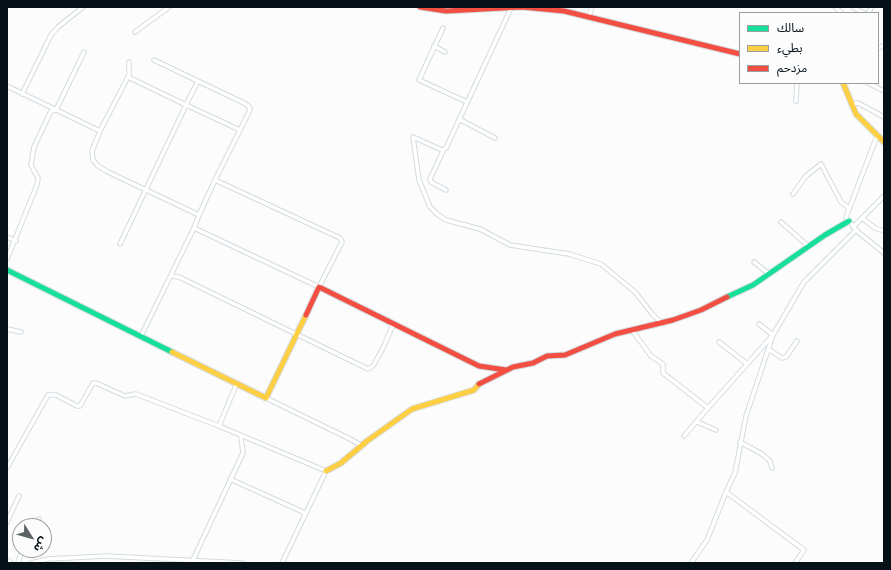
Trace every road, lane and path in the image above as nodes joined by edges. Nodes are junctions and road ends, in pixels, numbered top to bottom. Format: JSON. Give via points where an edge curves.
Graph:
{"nodes":[{"id":1,"x":83,"y":7,"type":"edge"},
{"id":2,"x":169,"y":7,"type":"edge"},
{"id":3,"x":420,"y":7,"type":"edge"},
{"id":4,"x":592,"y":7,"type":"edge"},
{"id":5,"x":510,"y":8,"type":"edge"},
{"id":6,"x":871,"y":9,"type":"dead end"},
{"id":7,"x":869,"y":12,"type":"edge"},
{"id":8,"x":589,"y":16,"type":"junction"},
{"id":9,"x":443,"y":28,"type":"dead end"},
{"id":10,"x":135,"y":32,"type":"dead end"},
{"id":11,"x":434,"y":46,"type":"junction"},
{"id":12,"x":84,"y":52,"type":"dead end"},
{"id":13,"x":445,"y":52,"type":"dead end"},
{"id":14,"x":739,"y":54,"type":"edge"},
{"id":15,"x":154,"y":60,"type":"dead end"},
{"id":16,"x":129,"y":62,"type":"dead end"},
{"id":17,"x":128,"y":77,"type":"junction"},
{"id":18,"x":198,"y":81,"type":"junction"},
{"id":19,"x":797,"y":84,"type":"edge"},
{"id":20,"x":843,"y":84,"type":"edge"},
{"id":21,"x":870,"y":84,"type":"edge"},
{"id":22,"x":7,"y":86,"type":"edge"},
{"id":23,"x":884,"y":91,"type":"edge"},
{"id":24,"x":22,"y":94,"type":"junction"},
{"id":25,"x":796,"y":101,"type":"dead end"},
{"id":26,"x":467,"y":102,"type":"junction"},
{"id":27,"x":851,"y":104,"type":"junction"},
{"id":28,"x":186,"y":105,"type":"junction"},
{"id":29,"x":56,"y":110,"type":"junction"},
{"id":30,"x":884,"y":117,"type":"edge"},
{"id":31,"x":459,"y":119,"type":"junction"},
{"id":32,"x":240,"y":130,"type":"junction"},
{"id":33,"x":100,"y":131,"type":"junction"},
{"id":34,"x":877,"y":136,"type":"junction"},
{"id":35,"x":495,"y":138,"type":"dead end"},
{"id":36,"x":884,"y":142,"type":"edge"},
{"id":37,"x":444,"y":149,"type":"junction"},
{"id":38,"x":215,"y":180,"type":"junction"},
{"id":39,"x":145,"y":190,"type":"junction"},
{"id":40,"x":446,"y":190,"type":"dead end"},
{"id":41,"x":793,"y":194,"type":"dead end"},
{"id":42,"x":884,"y":196,"type":"edge"},
{"id":43,"x":849,"y":208,"type":"junction"},
{"id":44,"x":199,"y":215,"type":"junction"},
{"id":45,"x":862,"y":218,"type":"junction"},
{"id":46,"x":849,"y":221,"type":"junction"},
{"id":47,"x":781,"y":222,"type":"dead end"},
{"id":48,"x":194,"y":228,"type":"junction"},
{"id":49,"x":855,"y":229,"type":"junction"},
{"id":50,"x":884,"y":231,"type":"edge"},
{"id":51,"x":7,"y":237,"type":"edge"},
{"id":52,"x":16,"y":241,"type":"junction"},
{"id":53,"x":120,"y":244,"type":"dead end"},
{"id":54,"x":808,"y":246,"type":"junction"},
{"id":55,"x":884,"y":252,"type":"edge"},
{"id":56,"x":7,"y":259,"type":"edge"},
{"id":57,"x":754,"y":262,"type":"dead end"},
{"id":58,"x":7,"y":270,"type":"edge"},
{"id":59,"x":769,"y":274,"type":"junction"},
{"id":60,"x":171,"y":276,"type":"junction"},
{"id":61,"x":319,"y":287,"type":"junction"},
{"id":62,"x":391,"y":322,"type":"junction"},
{"id":63,"x":662,"y":323,"type":"junction"},
{"id":64,"x":759,"y":324,"type":"dead end"},
{"id":65,"x":7,"y":329,"type":"edge"},
{"id":66,"x":632,"y":330,"type":"junction"},
{"id":67,"x":21,"y":332,"type":"dead end"},
{"id":68,"x":296,"y":335,"type":"junction"},
{"id":69,"x":773,"y":335,"type":"junction"},
{"id":70,"x":142,"y":336,"type":"junction"},
{"id":71,"x":797,"y":341,"type":"dead end"},
{"id":72,"x":719,"y":342,"type":"dead end"},
{"id":73,"x":768,"y":349,"type":"junction"},
{"id":74,"x":746,"y":364,"type":"junction"},
{"id":75,"x":506,"y":370,"type":"junction"},
{"id":76,"x":237,"y":383,"type":"junction"},
{"id":77,"x":266,"y":398,"type":"junction"},
{"id":78,"x":708,"y":408,"type":"junction"},
{"id":79,"x":697,"y":422,"type":"junction"},
{"id":80,"x":219,"y":426,"type":"junction"},
{"id":81,"x":716,"y":430,"type":"dead end"},
{"id":82,"x":684,"y":436,"type":"dead end"},
{"id":83,"x":241,"y":437,"type":"junction"},
{"id":84,"x":740,"y":442,"type":"junction"},
{"id":85,"x":361,"y":447,"type":"junction"},
{"id":86,"x":7,"y":468,"type":"edge"},
{"id":87,"x":772,"y":468,"type":"dead end"},
{"id":88,"x":326,"y":471,"type":"junction"},
{"id":89,"x":230,"y":479,"type":"junction"},
{"id":90,"x":726,"y":492,"type":"junction"},
{"id":91,"x":19,"y":496,"type":"dead end"},
{"id":92,"x":305,"y":515,"type":"junction"},
{"id":93,"x":7,"y":522,"type":"edge"},
{"id":94,"x":7,"y":560,"type":"edge"},
{"id":95,"x":192,"y":560,"type":"junction"},
{"id":96,"x":11,"y":563,"type":"edge"},
{"id":97,"x":32,"y":563,"type":"edge"},
{"id":98,"x":242,"y":563,"type":"edge"},
{"id":99,"x":282,"y":563,"type":"edge"},
{"id":100,"x":690,"y":563,"type":"edge"},
{"id":101,"x":795,"y":563,"type":"edge"}],
"edges":[{"from":1,"to":24,"type":"street","via":[[51,35]]},
{"from":2,"to":10,"type":"street"},
{"from":3,"to":5,"type":"street","via":[[446,11]]},
{"from":4,"to":8,"type":"street"},
{"from":5,"to":8,"type":"street","via":[[564,11]]},
{"from":5,"to":26,"type":"street"},
{"from":6,"to":7,"type":"street"},
{"from":8,"to":14,"type":"street","via":[[668,38]]},
{"from":9,"to":11,"type":"street"},
{"from":11,"to":13,"type":"street"},
{"from":11,"to":26,"type":"street","via":[[419,80]]},
{"from":12,"to":29,"type":"street"},
{"from":15,"to":18,"type":"street"},
{"from":16,"to":17,"type":"street"},
{"from":17,"to":28,"type":"street"},
{"from":17,"to":33,"type":"street"},
{"from":18,"to":28,"type":"street"},
{"from":18,"to":32,"type":"street","via":[[249,106],[249,112]]},
{"from":19,"to":25,"type":"street"},
{"from":20,"to":27,"type":"street"},
{"from":21,"to":23,"type":"street"},
{"from":22,"to":24,"type":"street"},
{"from":24,"to":29,"type":"street"},
{"from":26,"to":31,"type":"street"},
{"from":27,"to":30,"type":"street","via":[[858,103]]},
{"from":27,"to":34,"type":"street","via":[[856,114]]},
{"from":28,"to":32,"type":"street"},
{"from":28,"to":39,"type":"street"},
{"from":29,"to":33,"type":"street"},
{"from":29,"to":52,"type":"street","via":[[51,111],[34,147],[31,165],[38,178],[37,185]]},
{"from":31,"to":35,"type":"street"},
{"from":31,"to":37,"type":"street"},
{"from":32,"to":38,"type":"street"},
{"from":33,"to":39,"type":"street","via":[[92,154],[96,164]]},
{"from":34,"to":36,"type":"street"},
{"from":34,"to":43,"type":"street"},
{"from":37,"to":40,"type":"street","via":[[430,179]]},
{"from":37,"to":63,"type":"street","via":[[413,137],[419,180],[430,207],[437,214],[446,220],[480,229],[510,245],[570,254],[601,264],[635,292]]},
{"from":38,"to":44,"type":"street"},
{"from":38,"to":61,"type":"street","via":[[340,238],[342,242]]},
{"from":39,"to":44,"type":"street"},
{"from":39,"to":53,"type":"street"},
{"from":41,"to":43,"type":"street","via":[[806,176],[821,164],[841,202]]},
{"from":42,"to":45,"type":"street"},
{"from":43,"to":46,"type":"street","via":[[846,218]]},
{"from":44,"to":48,"type":"street"},
{"from":45,"to":49,"type":"street"},
{"from":45,"to":50,"type":"street"},
{"from":46,"to":49,"type":"street"},
{"from":46,"to":54,"type":"street"},
{"from":47,"to":54,"type":"street"},
{"from":48,"to":60,"type":"street"},
{"from":48,"to":61,"type":"street"},
{"from":49,"to":55,"type":"street"},
{"from":49,"to":69,"type":"street","via":[[804,282]]},
{"from":51,"to":52,"type":"street"},
{"from":52,"to":56,"type":"street"},
{"from":54,"to":59,"type":"street"},
{"from":57,"to":59,"type":"street"},
{"from":58,"to":70,"type":"street"},
{"from":59,"to":63,"type":"street","via":[[741,292],[701,310]]},
{"from":60,"to":68,"type":"street","via":[[179,277]]},
{"from":60,"to":70,"type":"street"},
{"from":61,"to":62,"type":"street"},
{"from":61,"to":68,"type":"street"},
{"from":62,"to":68,"type":"street","via":[[392,327],[385,343],[373,366],[368,369]]},
{"from":62,"to":75,"type":"street","via":[[479,366]]},
{"from":63,"to":66,"type":"street"},
{"from":64,"to":69,"type":"street"},
{"from":65,"to":67,"type":"street"},
{"from":66,"to":75,"type":"street","via":[[602,338],[565,355],[547,356],[533,363]]},
{"from":66,"to":78,"type":"street","via":[[651,356],[663,364],[663,373]]},
{"from":68,"to":77,"type":"street"},
{"from":69,"to":73,"type":"street"},
{"from":69,"to":74,"type":"street"},
{"from":70,"to":76,"type":"street"},
{"from":71,"to":73,"type":"street","via":[[786,357],[782,358]]},
{"from":72,"to":74,"type":"street"},
{"from":73,"to":84,"type":"street"},
{"from":74,"to":78,"type":"street"},
{"from":75,"to":85,"type":"street","via":[[474,390],[412,409]]},
{"from":76,"to":77,"type":"street"},
{"from":76,"to":80,"type":"street"},
{"from":77,"to":85,"type":"street","via":[[348,438]]},
{"from":78,"to":79,"type":"street"},
{"from":79,"to":81,"type":"street"},
{"from":79,"to":82,"type":"street"},
{"from":80,"to":83,"type":"street"},
{"from":80,"to":86,"type":"street","via":[[136,394],[125,396],[93,383],[80,406],[56,395],[48,395]]},
{"from":83,"to":88,"type":"street"},
{"from":83,"to":89,"type":"street","via":[[243,453]]},
{"from":84,"to":87,"type":"street","via":[[762,454],[770,461]]},
{"from":84,"to":90,"type":"street","via":[[735,473]]},
{"from":85,"to":88,"type":"street"},
{"from":88,"to":92,"type":"street"},
{"from":89,"to":92,"type":"street"},
{"from":89,"to":95,"type":"street"},
{"from":90,"to":100,"type":"street","via":[[707,540]]},
{"from":90,"to":101,"type":"street","via":[[804,550]]},
{"from":91,"to":93,"type":"street"},
{"from":92,"to":99,"type":"street"},
{"from":94,"to":96,"type":"street"},
{"from":95,"to":97,"type":"street","via":[[106,556],[48,559]]},
{"from":95,"to":98,"type":"street"}]}
